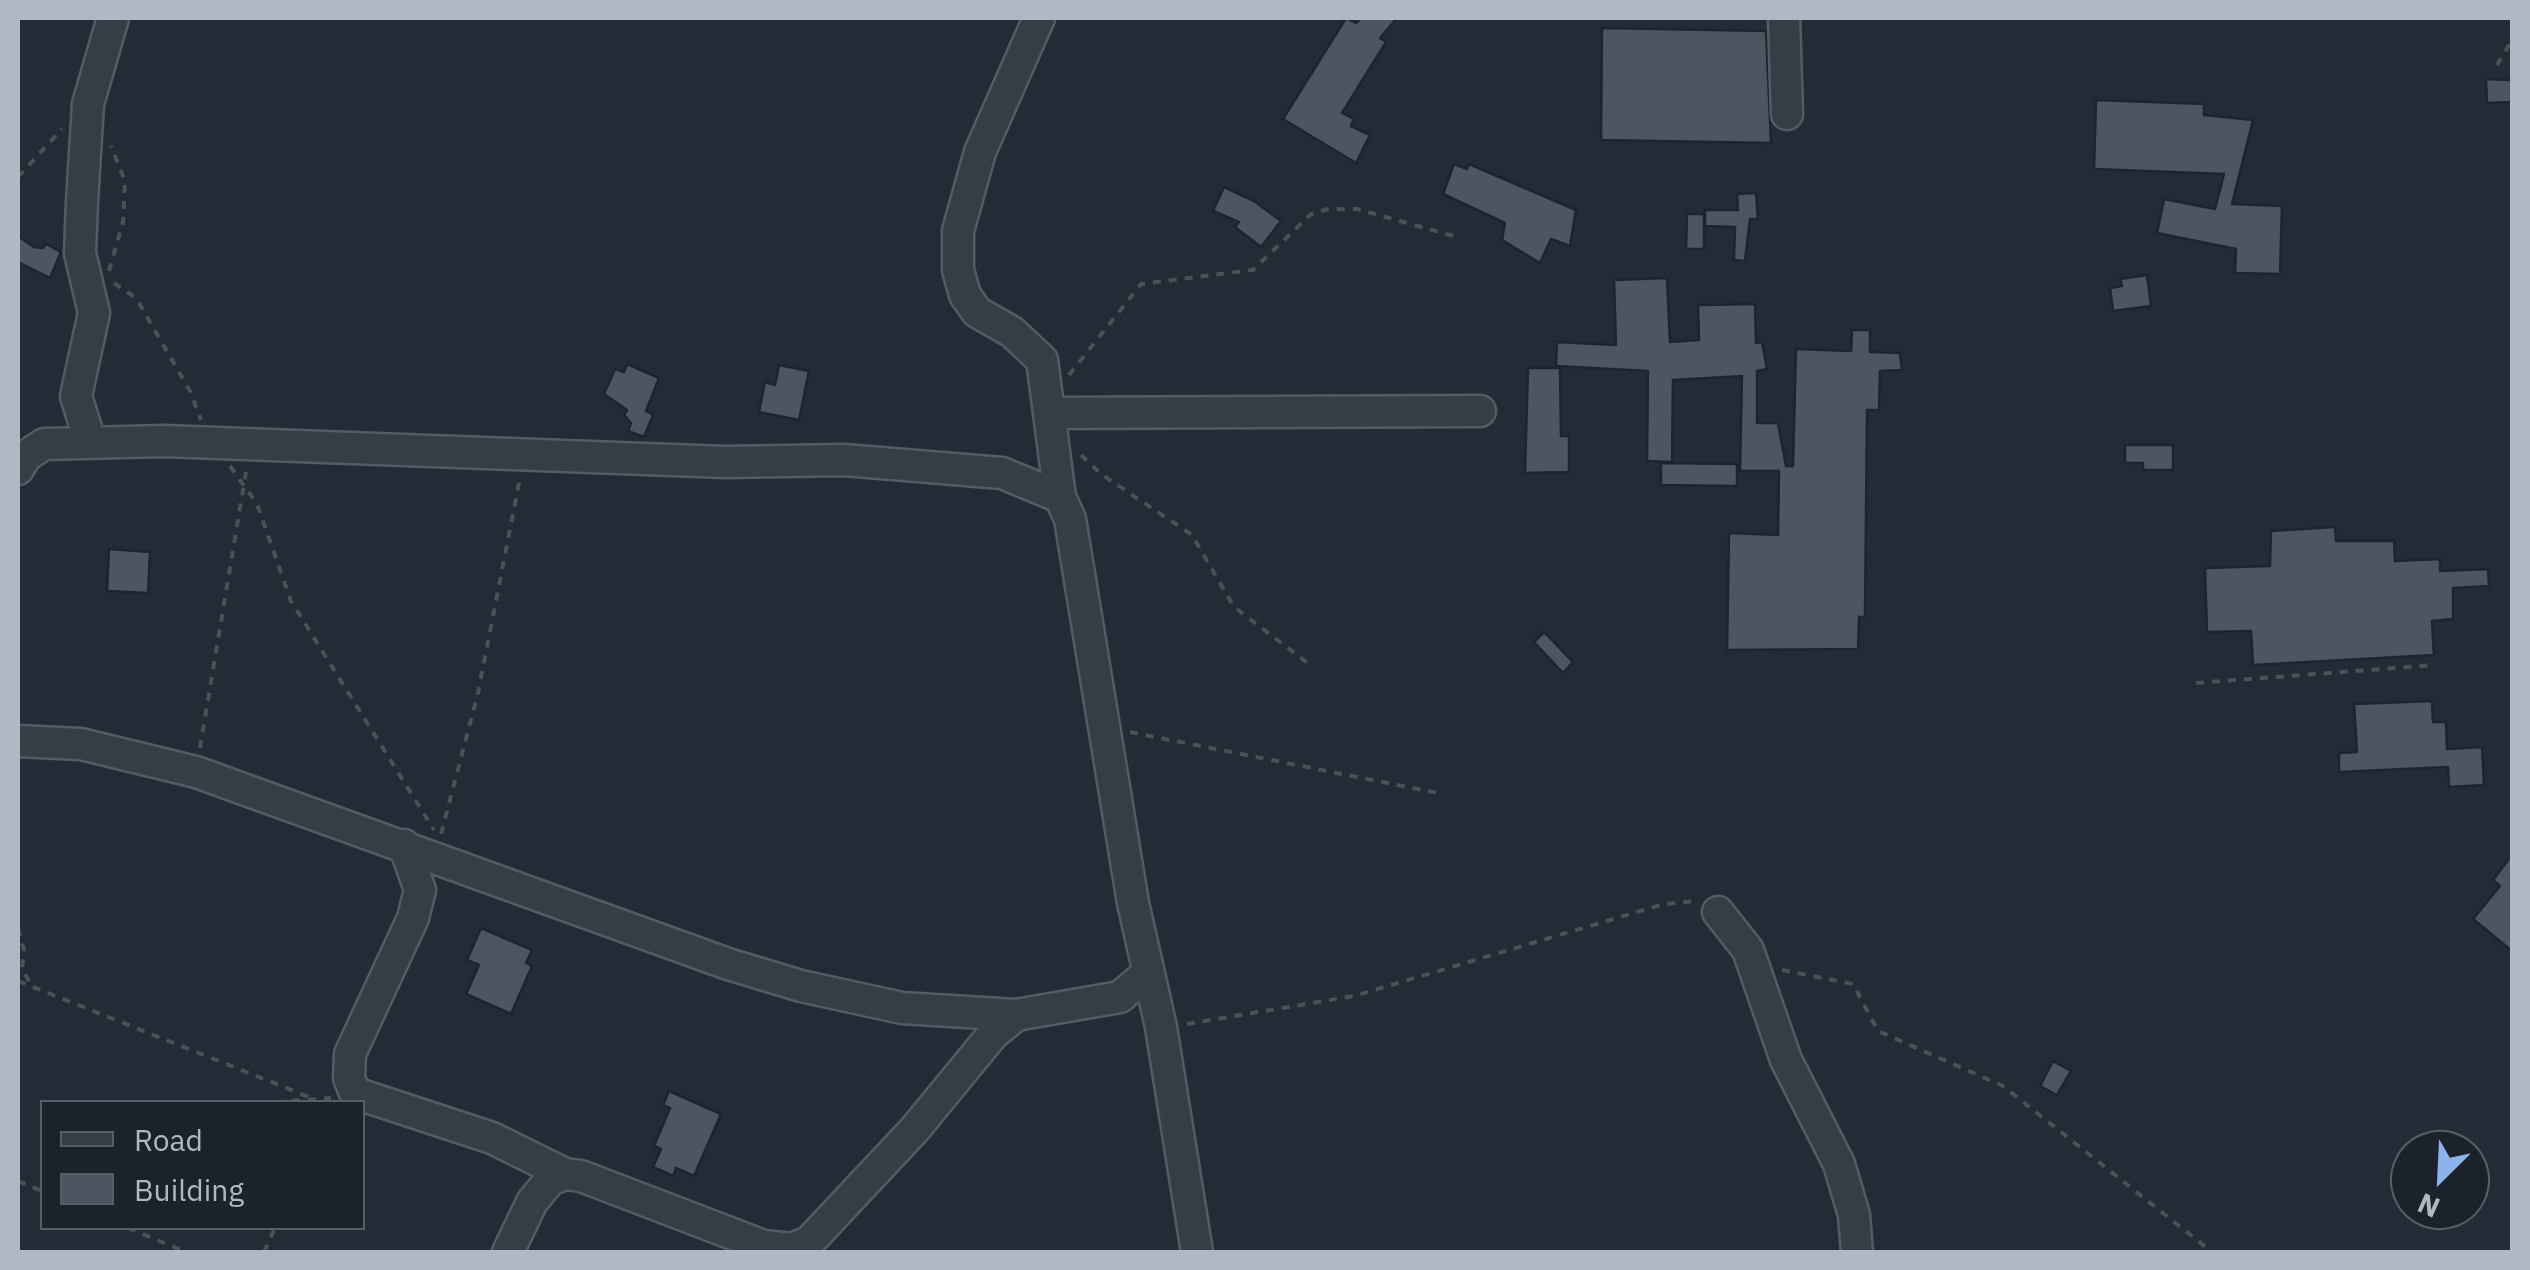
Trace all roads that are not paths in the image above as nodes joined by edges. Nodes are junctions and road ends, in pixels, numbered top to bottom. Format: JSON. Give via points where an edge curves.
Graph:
{"nodes":[{"id":1,"x":112,"y":18,"type":"edge"},
{"id":2,"x":1039,"y":18,"type":"edge"},
{"id":3,"x":1784,"y":18,"type":"edge"},
{"id":4,"x":1788,"y":114,"type":"dead end"},
{"id":5,"x":76,"y":396,"type":"junction"},
{"id":6,"x":1480,"y":411,"type":"dead end"},
{"id":7,"x":1050,"y":414,"type":"junction"},
{"id":8,"x":90,"y":440,"type":"junction"},
{"id":9,"x":44,"y":444,"type":"junction"},
{"id":10,"x":18,"y":470,"type":"edge"},
{"id":11,"x":1060,"y":498,"type":"junction"},
{"id":12,"x":18,"y":741,"type":"edge"},
{"id":13,"x":404,"y":845,"type":"junction"},
{"id":14,"x":450,"y":865,"type":"junction"},
{"id":15,"x":420,"y":890,"type":"junction"},
{"id":16,"x":1718,"y":912,"type":"road end"},
{"id":17,"x":1147,"y":974,"type":"junction"},
{"id":18,"x":1108,"y":1002,"type":"junction"},
{"id":19,"x":1016,"y":1016,"type":"junction"},
{"id":20,"x":1162,"y":1031,"type":"junction"},
{"id":21,"x":533,"y":1155,"type":"junction"},
{"id":22,"x":565,"y":1174,"type":"junction"},
{"id":23,"x":532,"y":1202,"type":"junction"},
{"id":24,"x":806,"y":1247,"type":"edge"},
{"id":25,"x":508,"y":1252,"type":"edge"},
{"id":26,"x":1196,"y":1252,"type":"edge"},
{"id":27,"x":1858,"y":1252,"type":"edge"}],
"edges":[{"from":1,"to":5,"type":"street","via":[[88,104],[80,254],[94,313]]},
{"from":2,"to":7,"type":"street","via":[[980,152],[958,231],[964,296],[977,312],[1032,346],[1042,360]]},
{"from":3,"to":4,"type":"street"},
{"from":5,"to":8,"type":"street"},
{"from":5,"to":9,"type":"street"},
{"from":6,"to":7,"type":"street"},
{"from":7,"to":11,"type":"street"},
{"from":8,"to":9,"type":"street"},
{"from":8,"to":11,"type":"street","via":[[726,462],[844,460],[1002,473]]},
{"from":9,"to":10,"type":"street"},
{"from":11,"to":17,"type":"street","via":[[1070,518]]},
{"from":12,"to":13,"type":"street","via":[[82,744],[196,772]]},
{"from":13,"to":14,"type":"street"},
{"from":13,"to":15,"type":"street"},
{"from":14,"to":15,"type":"street"},
{"from":14,"to":19,"type":"street","via":[[802,986],[902,1008]]},
{"from":15,"to":21,"type":"street","via":[[350,1054],[349,1078],[355,1092]]},
{"from":16,"to":27,"type":"street","via":[[1748,950],[1786,1060],[1839,1164]]},
{"from":17,"to":18,"type":"street"},
{"from":17,"to":20,"type":"street"},
{"from":18,"to":19,"type":"street"},
{"from":18,"to":20,"type":"street"},
{"from":19,"to":24,"type":"street","via":[[972,1055]]},
{"from":20,"to":26,"type":"street"},
{"from":21,"to":22,"type":"street"},
{"from":21,"to":23,"type":"street"},
{"from":22,"to":23,"type":"street","via":[[550,1180]]},
{"from":22,"to":24,"type":"street","via":[[764,1246]]},
{"from":23,"to":25,"type":"street"}]}
